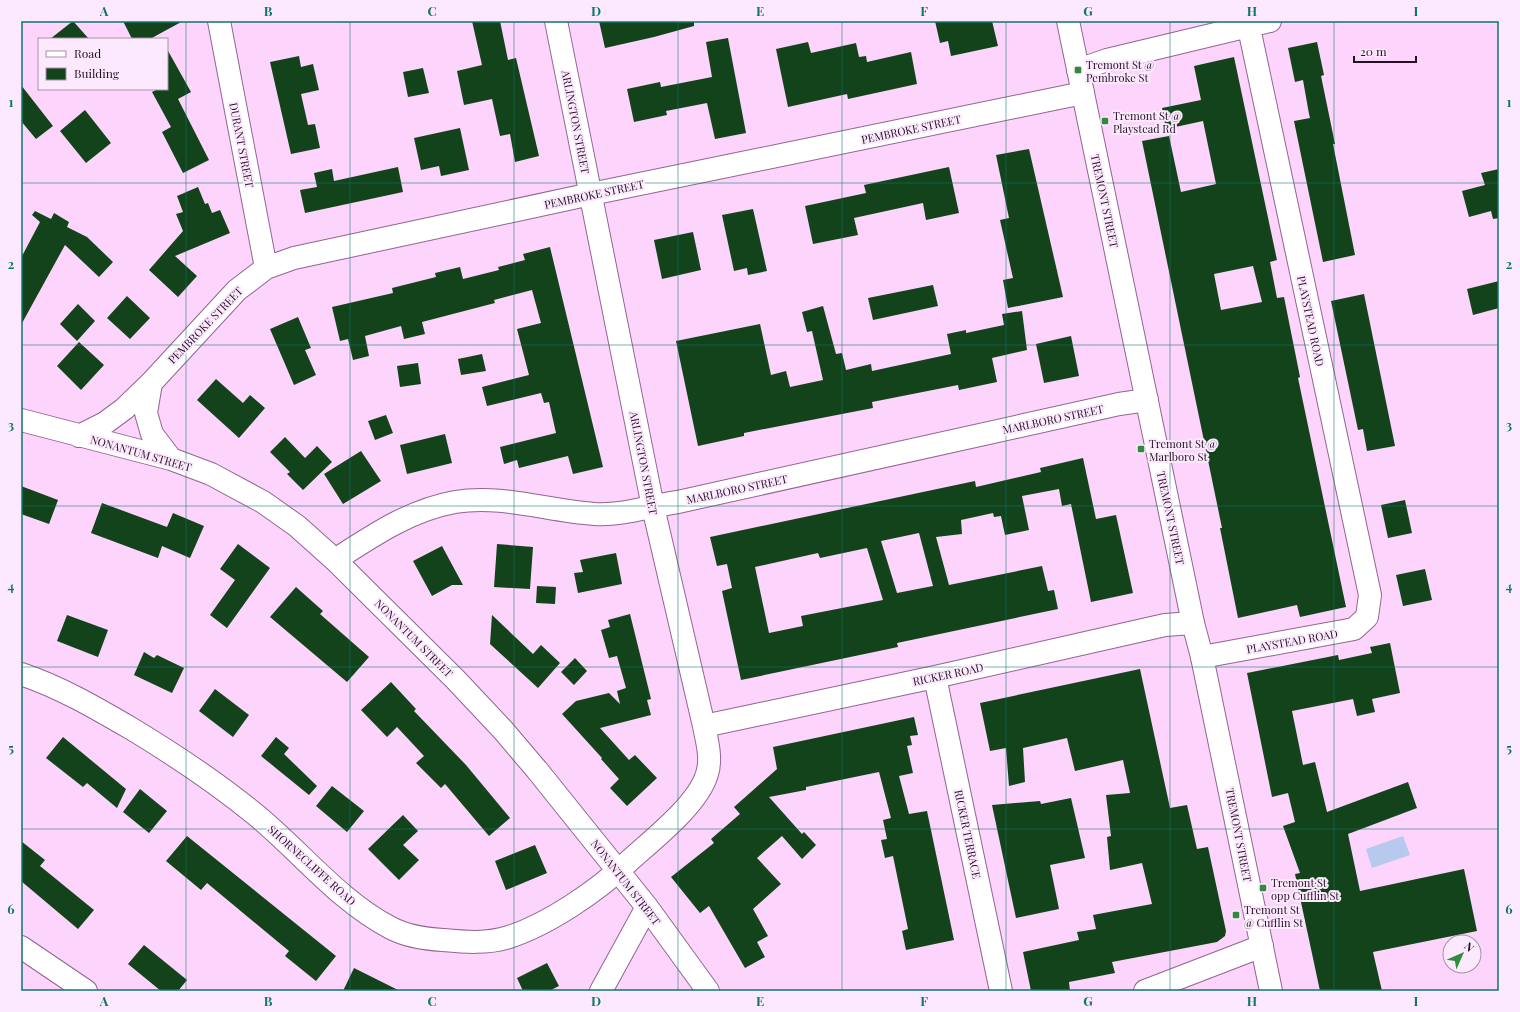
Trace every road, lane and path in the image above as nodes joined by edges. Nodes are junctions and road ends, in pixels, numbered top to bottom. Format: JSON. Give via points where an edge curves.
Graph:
{"nodes":[{"id":1,"x":219,"y":21,"type":"edge"},
{"id":2,"x":556,"y":21,"type":"edge"},
{"id":3,"x":1068,"y":21,"type":"edge"},
{"id":4,"x":1270,"y":21,"type":"edge"},
{"id":5,"x":1248,"y":28,"type":"junction"},
{"id":6,"x":1078,"y":70,"type":"junction"},
{"id":7,"x":1083,"y":93,"type":"junction"},
{"id":8,"x":591,"y":194,"type":"junction"},
{"id":9,"x":266,"y":268,"type":"junction"},
{"id":10,"x":151,"y":383,"type":"junction"},
{"id":11,"x":1147,"y":400,"type":"junction"},
{"id":12,"x":21,"y":420,"type":"edge"},
{"id":13,"x":80,"y":436,"type":"junction"},
{"id":14,"x":171,"y":459,"type":"junction"},
{"id":15,"x":653,"y":507,"type":"junction"},
{"id":16,"x":335,"y":560,"type":"junction"},
{"id":17,"x":1193,"y":623,"type":"junction"},
{"id":18,"x":1202,"y":656,"type":"junction"},
{"id":19,"x":21,"y":674,"type":"edge"},
{"id":20,"x":935,"y":678,"type":"junction"},
{"id":21,"x":704,"y":726,"type":"junction"},
{"id":22,"x":618,"y":871,"type":"junction"},
{"id":23,"x":647,"y":907,"type":"junction"},
{"id":24,"x":1262,"y":946,"type":"junction"},
{"id":25,"x":21,"y":948,"type":"edge"},
{"id":26,"x":86,"y":991,"type":"edge"},
{"id":27,"x":601,"y":991,"type":"edge"},
{"id":28,"x":708,"y":991,"type":"edge"},
{"id":29,"x":1001,"y":991,"type":"edge"},
{"id":30,"x":1145,"y":991,"type":"edge"},
{"id":31,"x":1271,"y":991,"type":"edge"}],
"edges":[{"from":1,"to":9,"type":"street","name":"DURANT STREET"},
{"from":2,"to":8,"type":"street","name":"ARLINGTON STREET"},
{"from":3,"to":6,"type":"street","name":"TREMONT STREET"},
{"from":4,"to":5,"type":"street"},
{"from":5,"to":6,"type":"street","via":[[1107,60]]},
{"from":5,"to":18,"type":"street","name":"PLAYSTEAD ROAD","via":[[1370,595],[1367,616],[1354,630]]},
{"from":6,"to":7,"type":"street","name":"TREMONT STREET"},
{"from":7,"to":8,"type":"street","name":"PEMBROKE STREET"},
{"from":7,"to":11,"type":"street","name":"TREMONT STREET"},
{"from":8,"to":9,"type":"street","name":"PEMBROKE STREET","via":[[294,258]]},
{"from":8,"to":15,"type":"street","name":"ARLINGTON STREET"},
{"from":9,"to":10,"type":"street","name":"PEMBROKE STREET","via":[[237,290]]},
{"from":10,"to":13,"type":"street","name":"PEMBROKE STREET","via":[[118,414]]},
{"from":10,"to":14,"type":"street","via":[[146,413],[152,434]]},
{"from":11,"to":15,"type":"street","name":"MARLBORO STREET","via":[[1119,404]]},
{"from":11,"to":17,"type":"street","name":"TREMONT STREET"},
{"from":12,"to":13,"type":"street","name":"NONANTUM STREET"},
{"from":13,"to":14,"type":"street","name":"NONANTUM STREET"},
{"from":14,"to":16,"type":"street","name":"NONANTUM STREET","via":[[211,474],[263,502],[297,526]]},
{"from":15,"to":16,"type":"street","name":"MARLBORO STREET","via":[[594,514],[492,501],[455,502],[420,511],[383,529]]},
{"from":15,"to":21,"type":"street","name":"ARLINGTON STREET"},
{"from":16,"to":22,"type":"street","name":"NONANTUM STREET","via":[[498,724]]},
{"from":17,"to":18,"type":"street","name":"TREMONT STREET"},
{"from":17,"to":20,"type":"street","name":"RICKER ROAD","via":[[1165,625]]},
{"from":18,"to":24,"type":"street","name":"TREMONT STREET"},
{"from":19,"to":22,"type":"street","name":"SHORNECLIFFE ROAD","via":[[43,681],[98,708],[209,778],[257,816],[348,899],[392,929],[428,939],[471,942],[507,938],[545,922]]},
{"from":20,"to":21,"type":"street","name":"RICKER ROAD"},
{"from":20,"to":29,"type":"street","name":"RICKER TERRACE"},
{"from":21,"to":22,"type":"street","name":"ARLINGTON STREET","via":[[709,754],[708,773],[701,788],[690,804]]},
{"from":22,"to":23,"type":"street","name":"NONANTUM STREET"},
{"from":23,"to":27,"type":"street"},
{"from":23,"to":28,"type":"street","name":"NONANTUM STREET"},
{"from":24,"to":30,"type":"street"},
{"from":24,"to":31,"type":"street","name":"TREMONT STREET"},
{"from":25,"to":26,"type":"street"}]}
